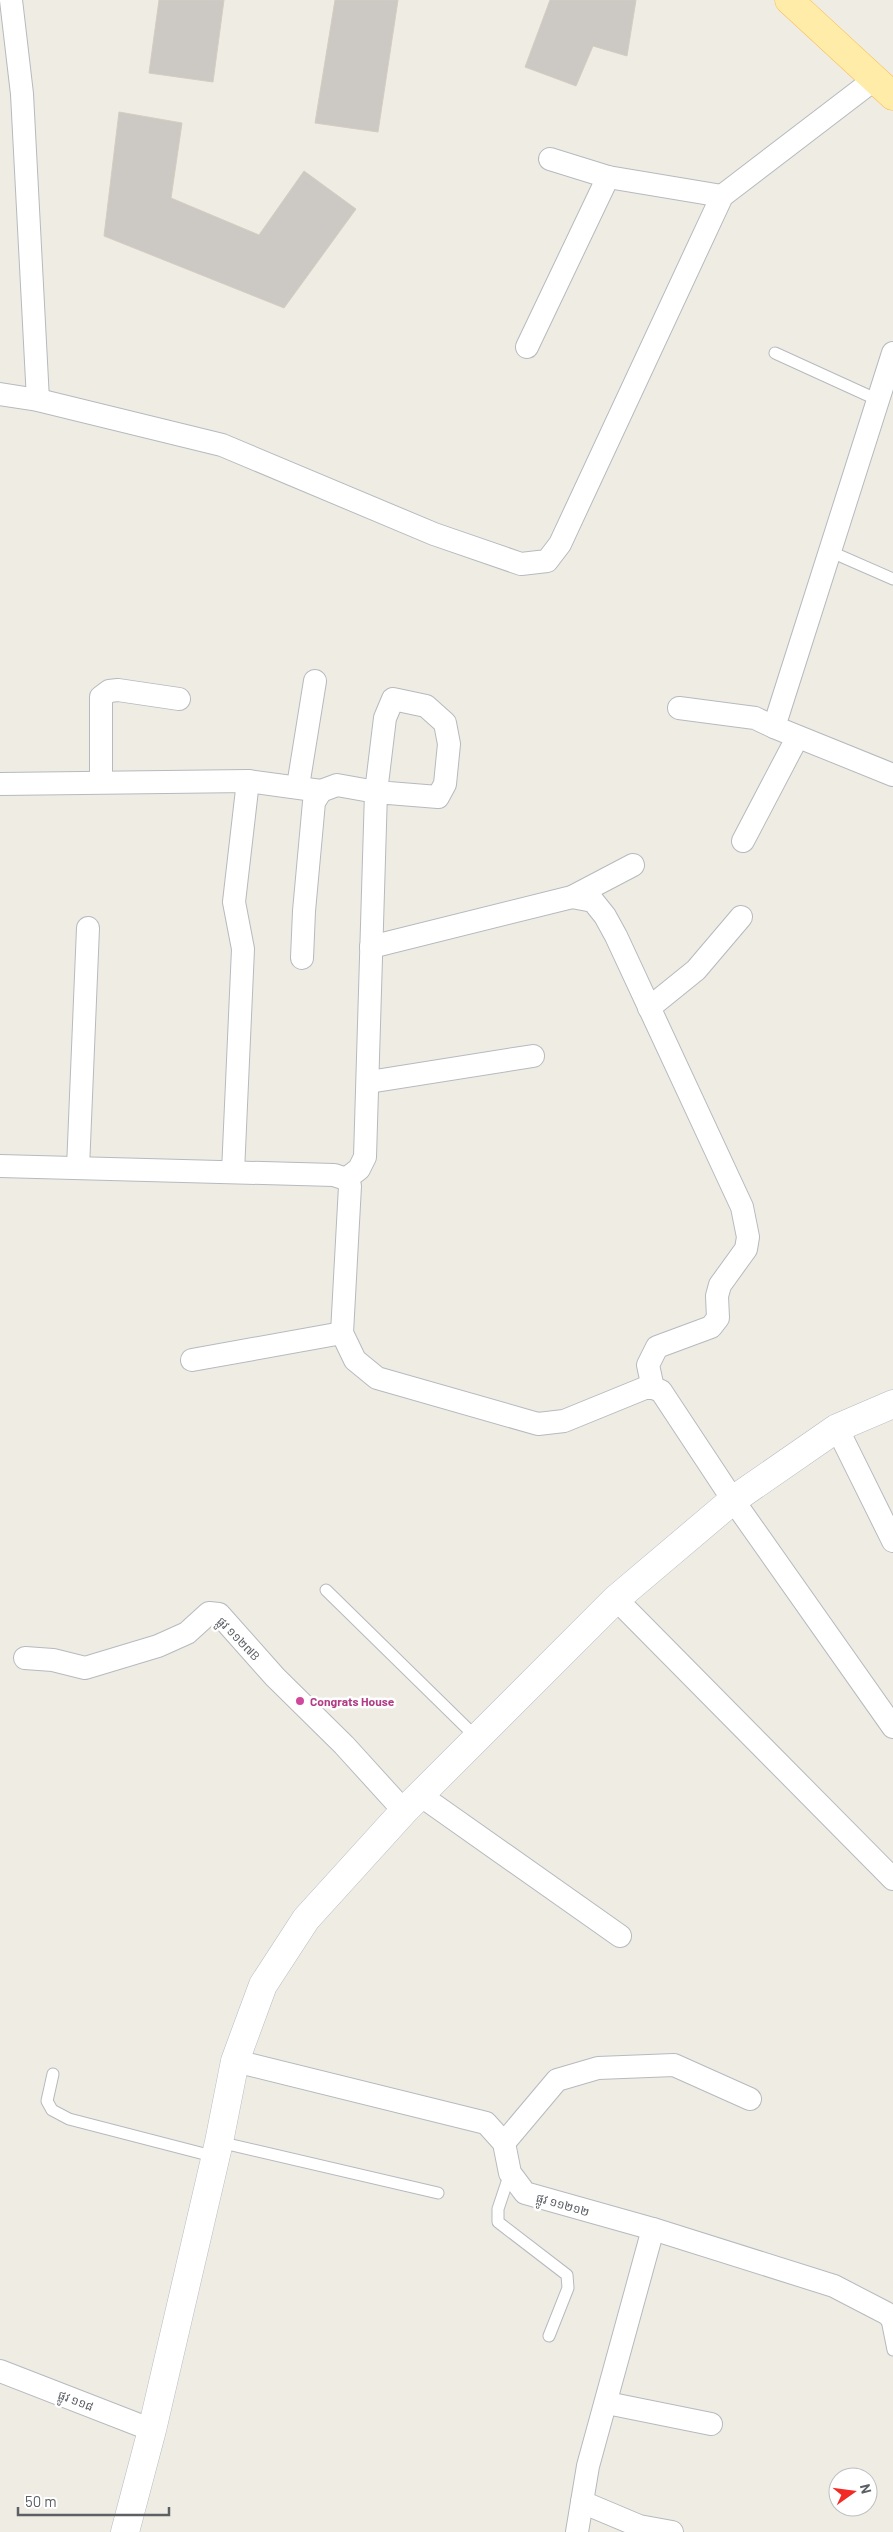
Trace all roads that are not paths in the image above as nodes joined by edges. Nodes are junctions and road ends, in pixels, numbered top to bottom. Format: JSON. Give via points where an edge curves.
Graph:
{"nodes":[{"id":1,"x":11,"y":0,"type":"edge"},
{"id":2,"x":789,"y":0,"type":"edge"},
{"id":3,"x":884,"y":87,"type":"edge"},
{"id":4,"x":550,"y":159,"type":"dead end"},
{"id":5,"x":608,"y":176,"type":"junction"},
{"id":6,"x":722,"y":196,"type":"junction"},
{"id":7,"x":526,"y":347,"type":"dead end"},
{"id":8,"x":775,"y":353,"type":"dead end"},
{"id":9,"x":893,"y":354,"type":"edge"},
{"id":10,"x":0,"y":394,"type":"edge"},
{"id":11,"x":38,"y":400,"type":"junction"},
{"id":12,"x":878,"y":400,"type":"junction"},
{"id":13,"x":829,"y":552,"type":"junction"},
{"id":14,"x":893,"y":579,"type":"edge"},
{"id":15,"x":315,"y":681,"type":"dead end"},
{"id":16,"x":179,"y":699,"type":"dead end"},
{"id":17,"x":679,"y":708,"type":"dead end"},
{"id":18,"x":774,"y":727,"type":"junction"},
{"id":19,"x":796,"y":738,"type":"junction"},
{"id":20,"x":893,"y":775,"type":"edge"},
{"id":21,"x":248,"y":781,"type":"junction"},
{"id":22,"x":101,"y":782,"type":"junction"},
{"id":23,"x":0,"y":784,"type":"edge"},
{"id":24,"x":298,"y":786,"type":"junction"},
{"id":25,"x":321,"y":791,"type":"junction"},
{"id":26,"x":376,"y":792,"type":"junction"},
{"id":27,"x":743,"y":841,"type":"dead end"},
{"id":28,"x":633,"y":865,"type":"dead end"},
{"id":29,"x":572,"y":897,"type":"junction"},
{"id":30,"x":741,"y":917,"type":"dead end"},
{"id":31,"x":88,"y":928,"type":"dead end"},
{"id":32,"x":371,"y":947,"type":"junction"},
{"id":33,"x":302,"y":958,"type":"dead end"},
{"id":34,"x":650,"y":1008,"type":"junction"},
{"id":35,"x":533,"y":1056,"type":"dead end"},
{"id":36,"x":369,"y":1082,"type":"junction"},
{"id":37,"x":0,"y":1166,"type":"edge"},
{"id":38,"x":78,"y":1168,"type":"junction"},
{"id":39,"x":233,"y":1172,"type":"junction"},
{"id":40,"x":346,"y":1179,"type":"junction"},
{"id":41,"x":342,"y":1333,"type":"junction"},
{"id":42,"x":192,"y":1360,"type":"dead end"},
{"id":43,"x":653,"y":1388,"type":"junction"},
{"id":44,"x":893,"y":1404,"type":"edge"},
{"id":45,"x":837,"y":1428,"type":"junction"},
{"id":46,"x":733,"y":1500,"type":"junction"},
{"id":47,"x":893,"y":1541,"type":"edge"},
{"id":48,"x":326,"y":1590,"type":"dead end"},
{"id":49,"x":616,"y":1599,"type":"junction"},
{"id":50,"x":25,"y":1658,"type":"dead end"},
{"id":51,"x":893,"y":1727,"type":"edge"},
{"id":52,"x":478,"y":1739,"type":"junction"},
{"id":53,"x":412,"y":1803,"type":"junction"},
{"id":54,"x":893,"y":1879,"type":"edge"},
{"id":55,"x":620,"y":1936,"type":"dead end"},
{"id":56,"x":235,"y":2060,"type":"junction"},
{"id":57,"x":54,"y":2074,"type":"dead end"},
{"id":58,"x":750,"y":2099,"type":"dead end"},
{"id":59,"x":504,"y":2143,"type":"junction"},
{"id":60,"x":217,"y":2149,"type":"junction"},
{"id":61,"x":510,"y":2173,"type":"junction"},
{"id":62,"x":438,"y":2193,"type":"dead end"},
{"id":63,"x":653,"y":2229,"type":"junction"},
{"id":64,"x":890,"y":2316,"type":"edge"},
{"id":65,"x":549,"y":2336,"type":"dead end"},
{"id":66,"x":893,"y":2350,"type":"edge"},
{"id":67,"x":0,"y":2371,"type":"edge"},
{"id":68,"x":607,"y":2403,"type":"junction"},
{"id":69,"x":712,"y":2424,"type":"dead end"},
{"id":70,"x":152,"y":2430,"type":"junction"},
{"id":71,"x":582,"y":2502,"type":"junction"},
{"id":72,"x":125,"y":2532,"type":"edge"},
{"id":73,"x":577,"y":2532,"type":"edge"},
{"id":74,"x":672,"y":2532,"type":"edge"}],
"edges":[{"from":1,"to":11,"type":"street","via":[[22,94]]},
{"from":2,"to":3,"type":"main road"},
{"from":3,"to":6,"type":"street"},
{"from":4,"to":5,"type":"street"},
{"from":5,"to":6,"type":"street"},
{"from":5,"to":7,"type":"street"},
{"from":6,"to":11,"type":"street","via":[[560,544],[547,560],[522,564],[434,534],[222,445]]},
{"from":8,"to":12,"type":"lane"},
{"from":9,"to":12,"type":"street"},
{"from":10,"to":11,"type":"street"},
{"from":12,"to":13,"type":"street"},
{"from":13,"to":14,"type":"lane"},
{"from":13,"to":18,"type":"street"},
{"from":15,"to":24,"type":"street"},
{"from":16,"to":22,"type":"street","via":[[118,690],[109,691],[101,697]]},
{"from":17,"to":18,"type":"street","via":[[755,718]]},
{"from":18,"to":19,"type":"street"},
{"from":19,"to":20,"type":"street"},
{"from":19,"to":27,"type":"street"},
{"from":21,"to":22,"type":"street"},
{"from":21,"to":24,"type":"street"},
{"from":21,"to":39,"type":"street","via":[[234,902],[243,949]]},
{"from":22,"to":23,"type":"street"},
{"from":24,"to":25,"type":"street"},
{"from":25,"to":26,"type":"street","via":[[337,785]]},
{"from":25,"to":33,"type":"street","via":[[314,802]]},
{"from":26,"to":26,"type":"street","via":[[385,718],[393,699],[426,706],[445,724],[449,744],[446,784],[438,797]]},
{"from":26,"to":32,"type":"street"},
{"from":28,"to":29,"type":"street"},
{"from":29,"to":32,"type":"street"},
{"from":29,"to":34,"type":"street","via":[[593,901],[605,916]]},
{"from":30,"to":34,"type":"street","via":[[696,970]]},
{"from":31,"to":38,"type":"street"},
{"from":32,"to":36,"type":"street"},
{"from":34,"to":43,"type":"street","via":[[742,1207],[748,1237],[746,1249],[720,1285],[718,1318],[710,1327],[657,1347],[648,1365]]},
{"from":35,"to":36,"type":"street"},
{"from":36,"to":40,"type":"street","via":[[365,1157],[359,1169]]},
{"from":37,"to":38,"type":"street"},
{"from":38,"to":39,"type":"street"},
{"from":39,"to":40,"type":"street","via":[[334,1175]]},
{"from":40,"to":41,"type":"street","via":[[350,1186]]},
{"from":41,"to":42,"type":"street"},
{"from":41,"to":43,"type":"street","via":[[355,1360],[377,1378],[538,1424],[564,1421],[645,1388]]},
{"from":43,"to":46,"type":"street","via":[[661,1391]]},
{"from":44,"to":45,"type":"main road"},
{"from":45,"to":46,"type":"main road"},
{"from":45,"to":47,"type":"street"},
{"from":46,"to":49,"type":"main road"},
{"from":46,"to":51,"type":"street"},
{"from":48,"to":52,"type":"lane"},
{"from":49,"to":52,"type":"main road"},
{"from":49,"to":54,"type":"street"},
{"from":50,"to":53,"type":"street","name":"ផ្លូវ ១១២៧B","via":[[54,1660],[85,1668],[158,1646],[187,1633],[209,1613],[219,1614],[275,1677],[344,1745]]},
{"from":52,"to":53,"type":"main road"},
{"from":53,"to":55,"type":"street","name":"ផ្លូវ ១១២៧B"},
{"from":53,"to":56,"type":"main road","via":[[306,1919],[263,1985]]},
{"from":56,"to":59,"type":"street","via":[[486,2123]]},
{"from":56,"to":60,"type":"main road"},
{"from":57,"to":60,"type":"lane","via":[[47,2101],[60,2115]]},
{"from":58,"to":59,"type":"street","via":[[674,2065],[598,2068],[557,2080]]},
{"from":59,"to":61,"type":"street","name":"ផ្លូវ ១១២១២"},
{"from":60,"to":62,"type":"lane"},
{"from":60,"to":70,"type":"main road"},
{"from":61,"to":63,"type":"street","name":"ផ្លូវ ១១២១២","via":[[525,2193]]},
{"from":61,"to":65,"type":"lane","via":[[498,2209],[498,2222],[567,2275],[568,2288]]},
{"from":63,"to":64,"type":"street","name":"ផ្លូវ ១១២១២","via":[[834,2286]]},
{"from":63,"to":68,"type":"street"},
{"from":64,"to":66,"type":"lane"},
{"from":67,"to":70,"type":"street","name":"ផ្លូវ ១១៨"},
{"from":68,"to":69,"type":"street"},
{"from":68,"to":71,"type":"street","via":[[588,2466]]},
{"from":70,"to":72,"type":"main road"},
{"from":71,"to":73,"type":"street"},
{"from":71,"to":74,"type":"street","via":[[639,2526]]}]}
